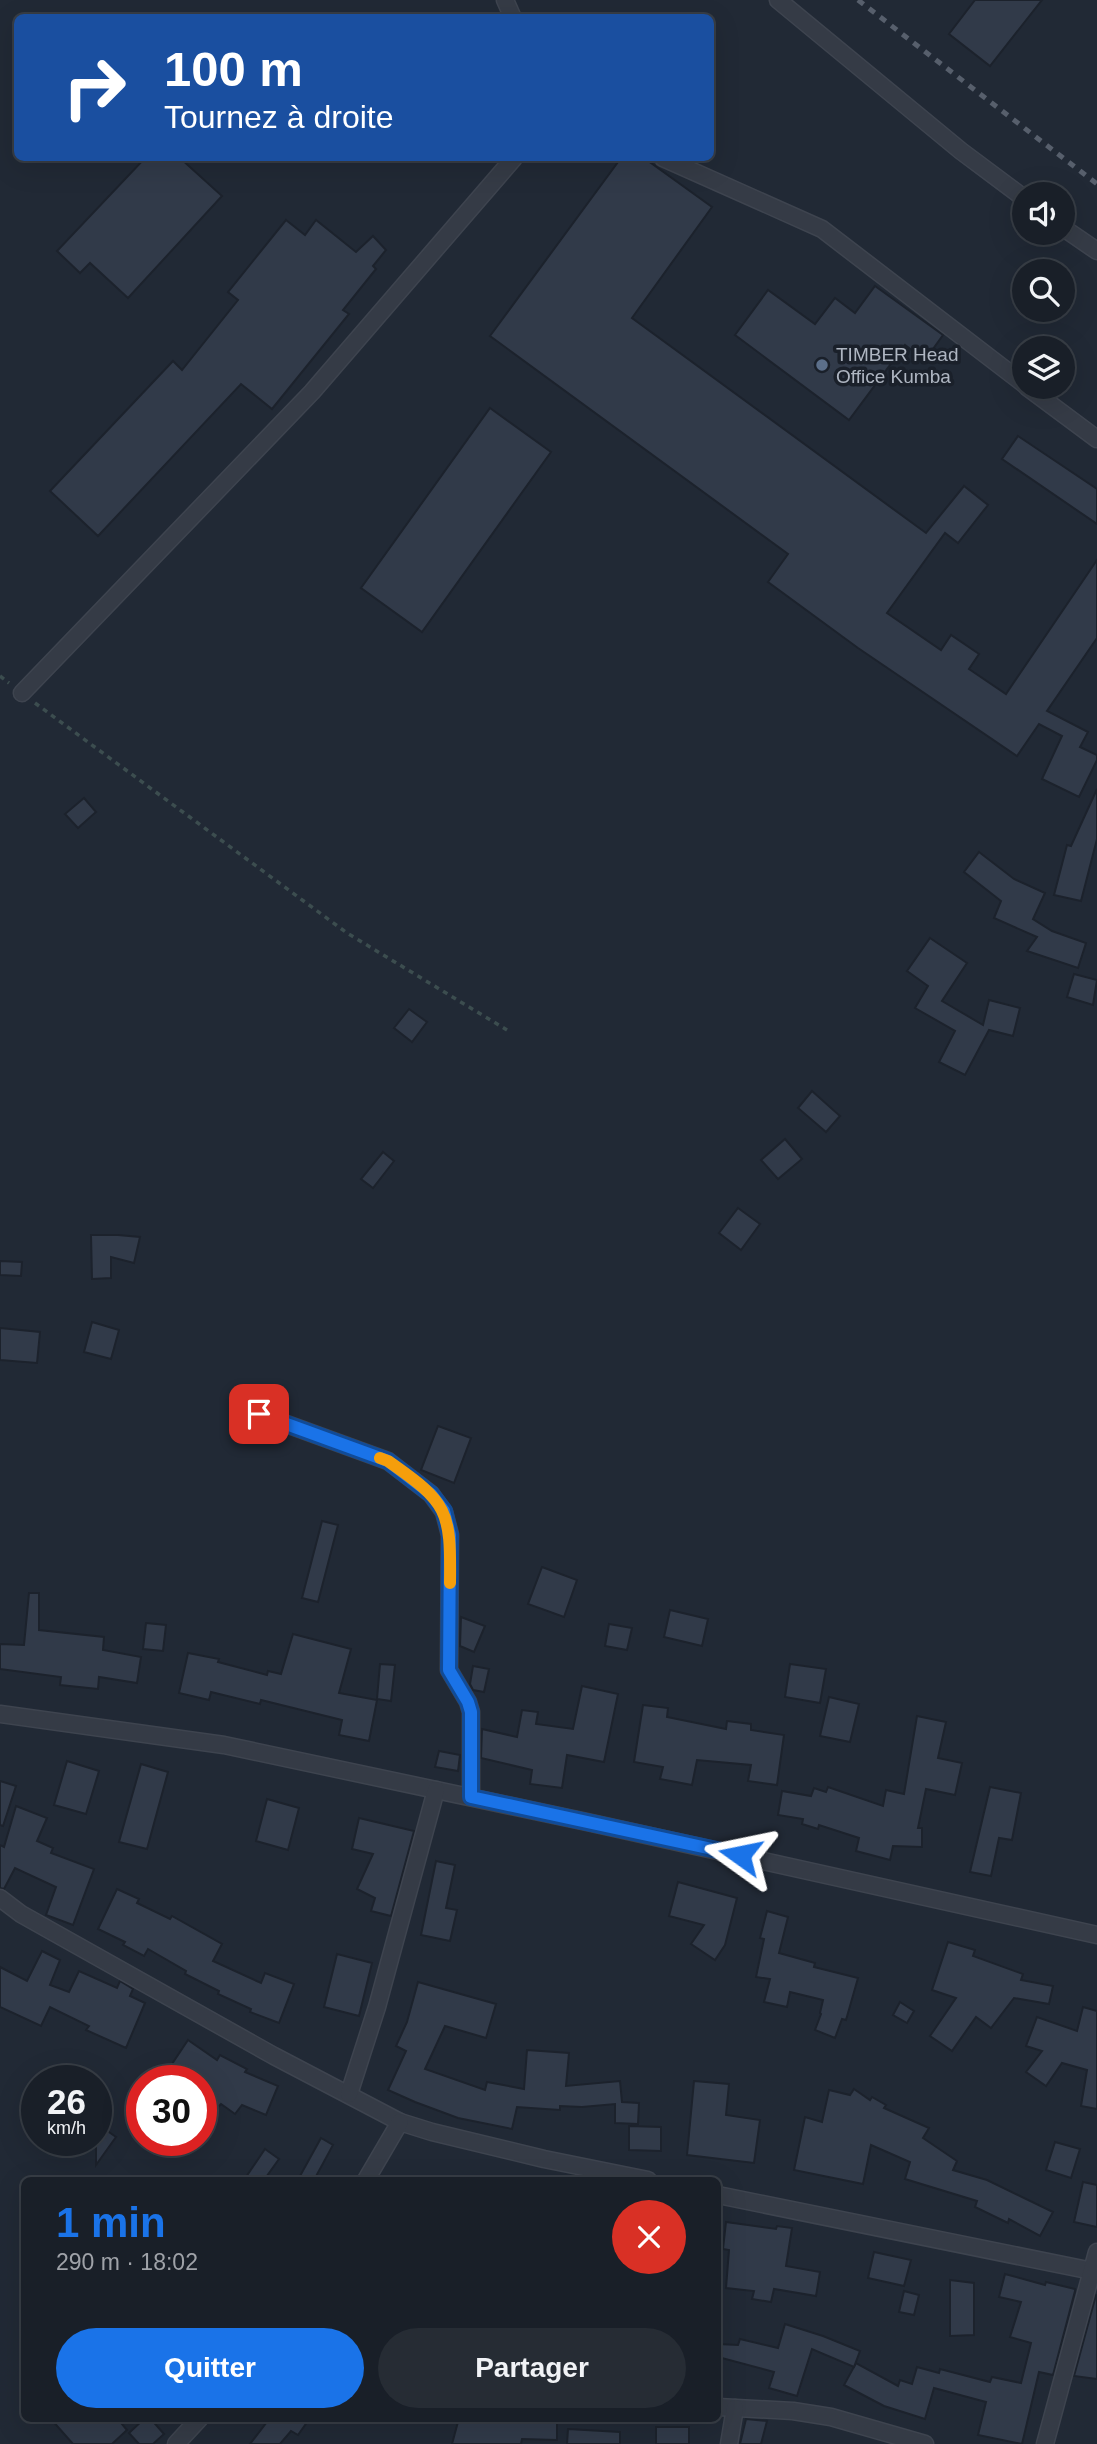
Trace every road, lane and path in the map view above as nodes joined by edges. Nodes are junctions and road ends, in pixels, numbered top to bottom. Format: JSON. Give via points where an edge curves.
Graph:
{"nodes":[{"id":1,"x":778,"y":0,"type":"edge"},
{"id":2,"x":511,"y":161,"type":"edge"},
{"id":3,"x":670,"y":161,"type":"edge"},
{"id":4,"x":1012,"y":189,"type":"edge"},
{"id":5,"x":1075,"y":235,"type":"edge"},
{"id":6,"x":1097,"y":251,"type":"edge"},
{"id":7,"x":1012,"y":376,"type":"edge"},
{"id":8,"x":1043,"y":399,"type":"edge"},
{"id":9,"x":1097,"y":439,"type":"edge"},
{"id":10,"x":0,"y":676,"type":"edge"},
{"id":11,"x":22,"y":693,"type":"junction"},
{"id":12,"x":507,"y":1030,"type":"dead end"},
{"id":13,"x":259,"y":1414,"type":"dead end"},
{"id":14,"x":0,"y":1714,"type":"edge"},
{"id":15,"x":436,"y":1790,"type":"junction"},
{"id":16,"x":471,"y":1797,"type":"junction"},
{"id":17,"x":0,"y":1898,"type":"edge"},
{"id":18,"x":1097,"y":1936,"type":"edge"},
{"id":19,"x":349,"y":2094,"type":"junction"},
{"id":20,"x":400,"y":2122,"type":"junction"},
{"id":21,"x":368,"y":2177,"type":"edge"},
{"id":22,"x":634,"y":2177,"type":"edge"},
{"id":23,"x":721,"y":2196,"type":"edge"},
{"id":24,"x":1097,"y":2252,"type":"edge"},
{"id":25,"x":1095,"y":2272,"type":"edge"},
{"id":26,"x":721,"y":2406,"type":"edge"},
{"id":27,"x":735,"y":2408,"type":"junction"},
{"id":28,"x":196,"y":2422,"type":"edge"},
{"id":29,"x":176,"y":2444,"type":"edge"},
{"id":30,"x":729,"y":2444,"type":"edge"},
{"id":31,"x":925,"y":2444,"type":"edge"},
{"id":32,"x":1045,"y":2444,"type":"edge"}],
"edges":[{"from":1,"to":4,"type":"street"},
{"from":2,"to":11,"type":"street","via":[[312,392]]},
{"from":3,"to":7,"type":"street","via":[[822,229]]},
{"from":5,"to":6,"type":"street"},
{"from":8,"to":9,"type":"street"},
{"from":10,"to":11,"type":"path"},
{"from":11,"to":12,"type":"path","via":[[347,933]]},
{"from":13,"to":16,"type":"street","via":[[388,1461],[431,1494],[444,1511],[450,1535],[449,1670],[471,1712]]},
{"from":14,"to":15,"type":"street","via":[[224,1745]]},
{"from":15,"to":16,"type":"street"},
{"from":15,"to":19,"type":"street"},
{"from":16,"to":18,"type":"street"},
{"from":17,"to":19,"type":"street","via":[[21,1914]]},
{"from":19,"to":20,"type":"street"},
{"from":20,"to":21,"type":"street"},
{"from":20,"to":22,"type":"street"},
{"from":23,"to":25,"type":"street"},
{"from":24,"to":25,"type":"street"},
{"from":25,"to":32,"type":"street"},
{"from":26,"to":27,"type":"street"},
{"from":27,"to":30,"type":"street"},
{"from":27,"to":31,"type":"street","via":[[831,2417]]},
{"from":28,"to":29,"type":"street"}]}
